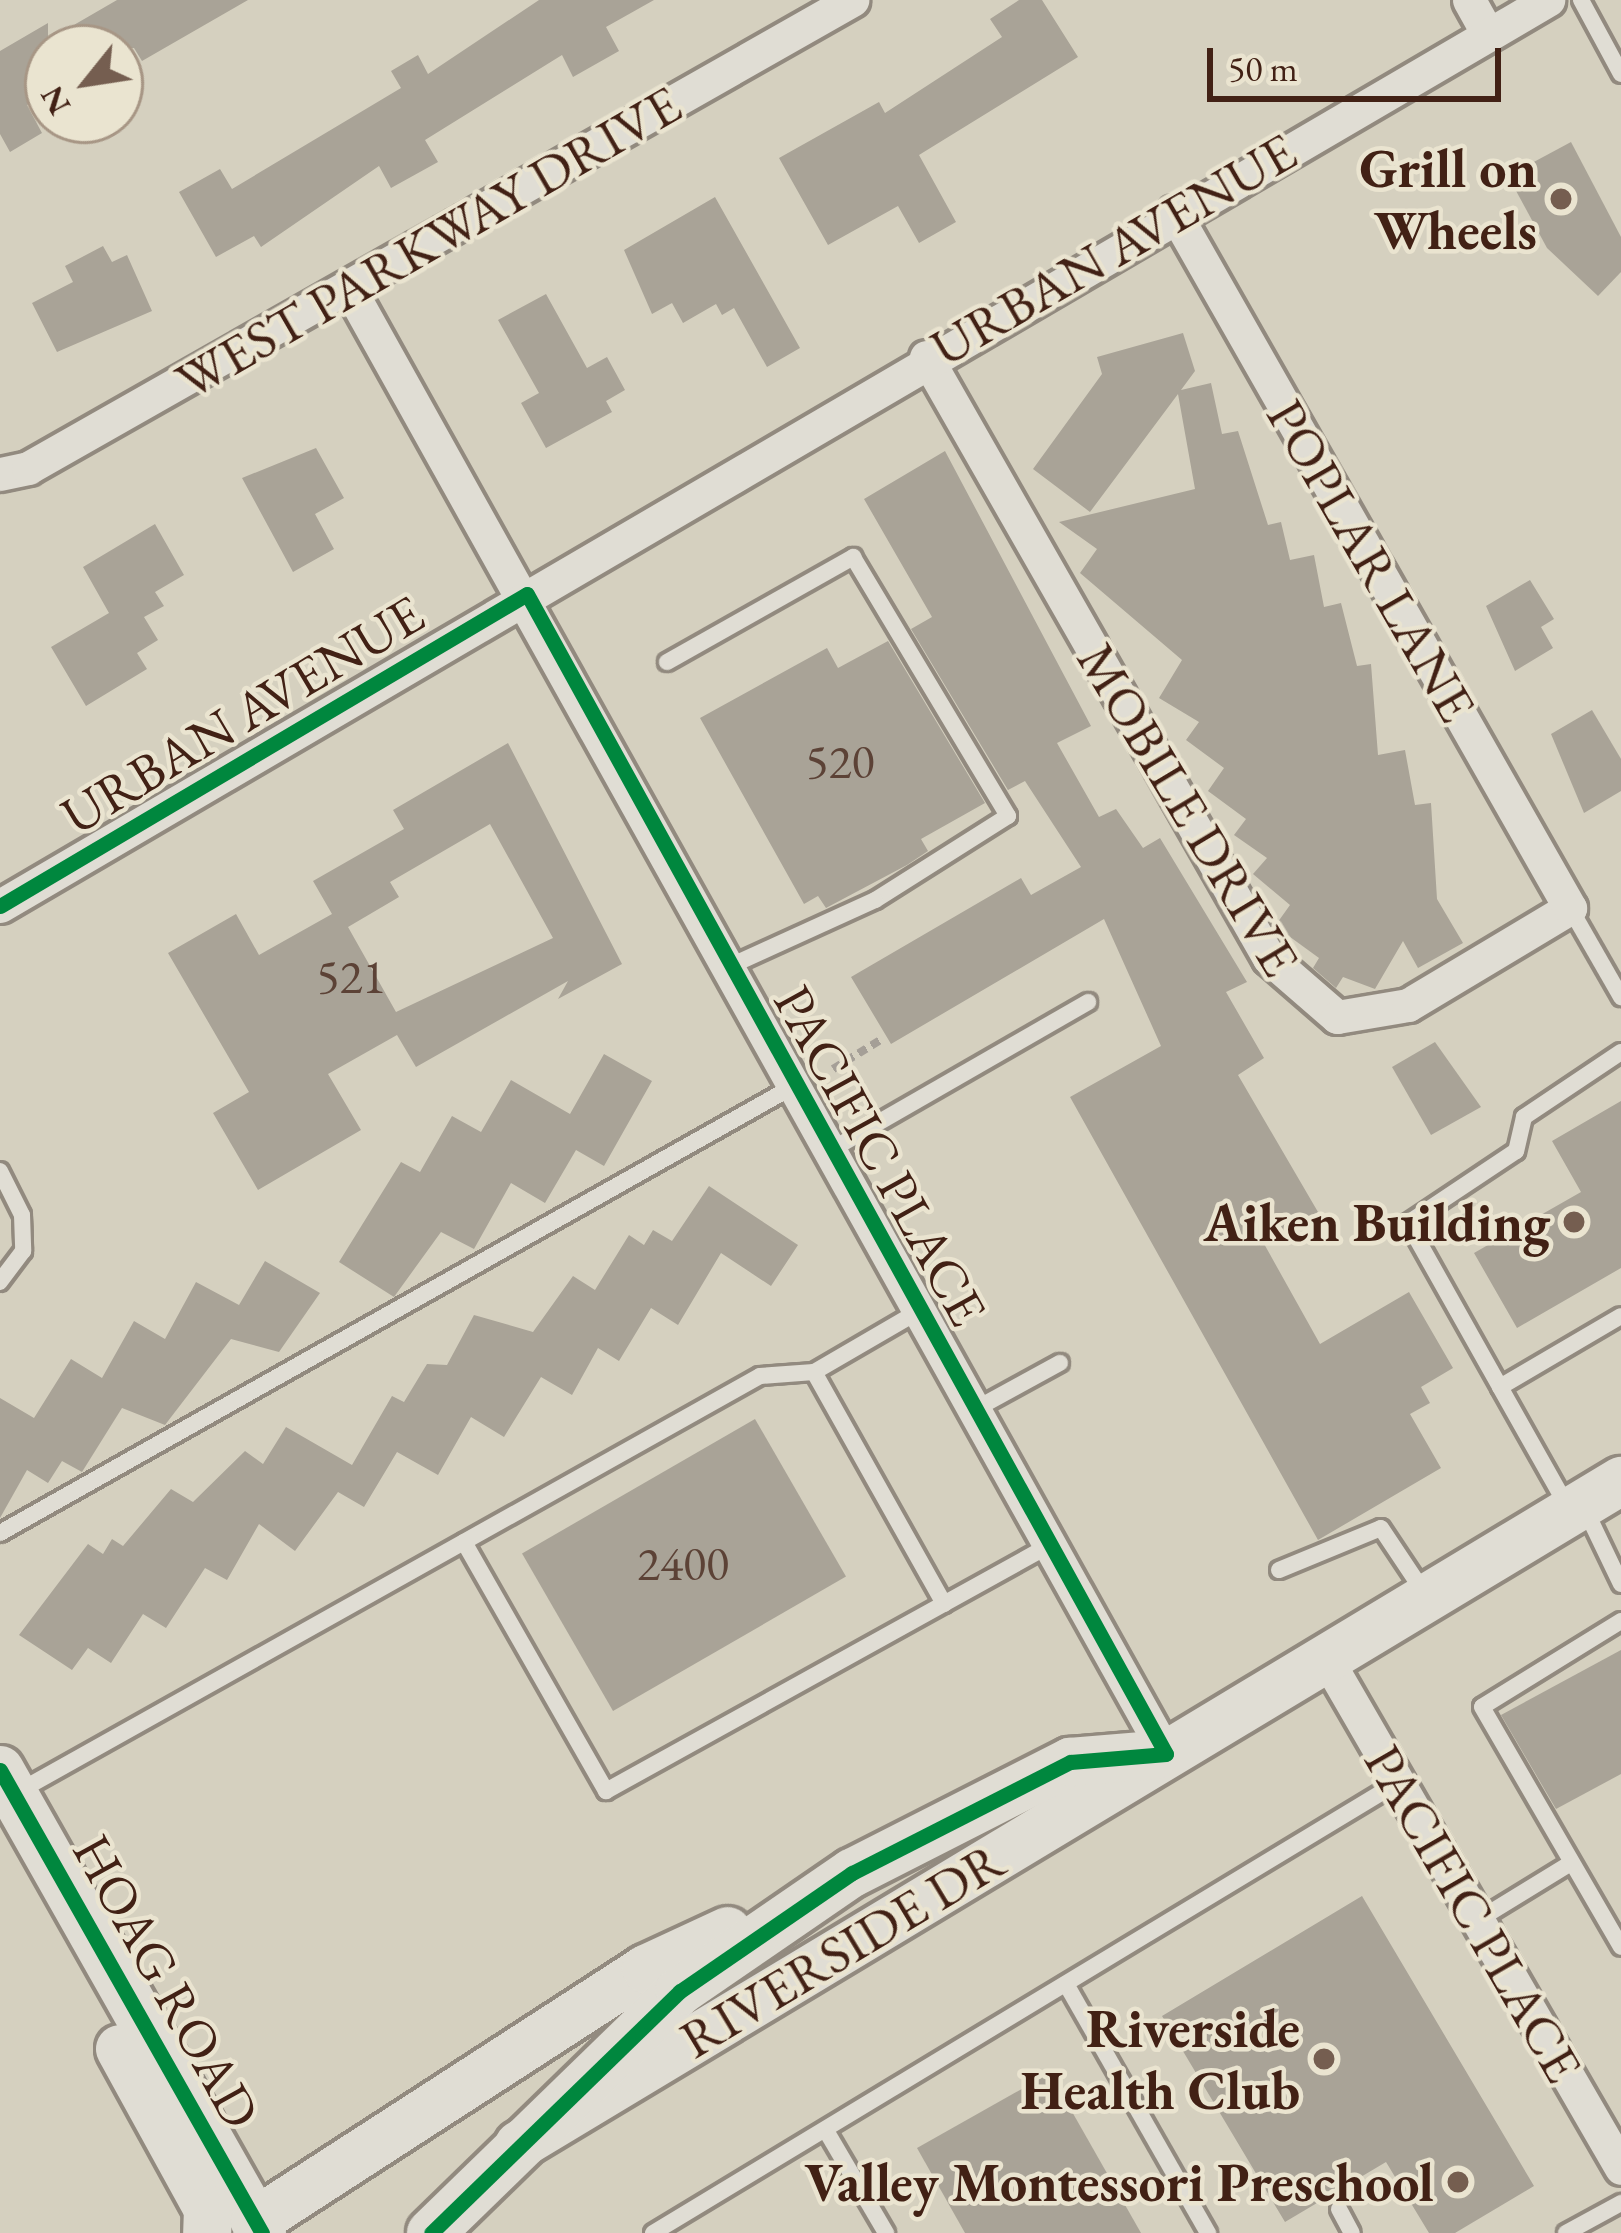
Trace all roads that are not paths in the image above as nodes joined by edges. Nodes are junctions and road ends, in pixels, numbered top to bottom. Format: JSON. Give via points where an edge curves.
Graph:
{"nodes":[{"id":1,"x":852,"y":0,"type":"edge"},
{"id":2,"x":1469,"y":0,"type":"edge"},
{"id":3,"x":1548,"y":0,"type":"edge"},
{"id":4,"x":1581,"y":0,"type":"edge"},
{"id":5,"x":1488,"y":34,"type":"junction"},
{"id":6,"x":1621,"y":74,"type":"edge"},
{"id":7,"x":1174,"y":212,"type":"junction"},
{"id":8,"x":349,"y":288,"type":"junction"},
{"id":9,"x":926,"y":357,"type":"junction"},
{"id":10,"x":0,"y":474,"type":"edge"},
{"id":11,"x":527,"y":594,"type":"junction"},
{"id":12,"x":667,"y":662,"type":"dead end"},
{"id":13,"x":0,"y":906,"type":"edge"},
{"id":14,"x":1570,"y":908,"type":"junction"},
{"id":15,"x":730,"y":966,"type":"junction"},
{"id":16,"x":1621,"y":997,"type":"edge"},
{"id":17,"x":1088,"y":1002,"type":"dead end"},
{"id":18,"x":1621,"y":1052,"type":"edge"},
{"id":19,"x":794,"y":1086,"type":"junction"},
{"id":20,"x":830,"y":1151,"type":"junction"},
{"id":21,"x":0,"y":1171,"type":"edge"},
{"id":22,"x":0,"y":1282,"type":"edge"},
{"id":23,"x":919,"y":1311,"type":"junction"},
{"id":24,"x":1621,"y":1316,"type":"edge"},
{"id":25,"x":1060,"y":1363,"type":"dead end"},
{"id":26,"x":814,"y":1372,"type":"junction"},
{"id":27,"x":1500,"y":1387,"type":"junction"},
{"id":28,"x":974,"y":1410,"type":"junction"},
{"id":29,"x":1591,"y":1499,"type":"edge"},
{"id":30,"x":0,"y":1533,"type":"edge"},
{"id":31,"x":464,"y":1542,"type":"junction"},
{"id":32,"x":1050,"y":1546,"type":"junction"},
{"id":33,"x":1279,"y":1570,"type":"dead end"},
{"id":34,"x":1621,"y":1584,"type":"edge"},
{"id":35,"x":1427,"y":1597,"type":"junction"},
{"id":36,"x":944,"y":1604,"type":"junction"},
{"id":37,"x":1621,"y":1621,"type":"edge"},
{"id":38,"x":1327,"y":1658,"type":"junction"},
{"id":39,"x":1166,"y":1754,"type":"junction"},
{"id":40,"x":1399,"y":1782,"type":"junction"},
{"id":41,"x":5,"y":1791,"type":"edge"},
{"id":42,"x":1571,"y":1862,"type":"junction"},
{"id":43,"x":852,"y":1873,"type":"junction"},
{"id":44,"x":1478,"y":1919,"type":"junction"},
{"id":45,"x":1621,"y":1947,"type":"edge"},
{"id":46,"x":1066,"y":1984,"type":"junction"},
{"id":47,"x":828,"y":2134,"type":"junction"},
{"id":48,"x":519,"y":2145,"type":"junction"},
{"id":49,"x":1616,"y":2148,"type":"edge"},
{"id":50,"x":1621,"y":2203,"type":"edge"},
{"id":51,"x":1339,"y":2209,"type":"dead end"},
{"id":52,"x":258,"y":2227,"type":"edge"},
{"id":53,"x":207,"y":2233,"type":"edge"},
{"id":54,"x":431,"y":2233,"type":"edge"},
{"id":55,"x":653,"y":2233,"type":"edge"},
{"id":56,"x":886,"y":2233,"type":"edge"},
{"id":57,"x":1208,"y":2233,"type":"edge"},
{"id":58,"x":1352,"y":2233,"type":"edge"},
{"id":59,"x":1566,"y":2233,"type":"edge"}],
"edges":[{"from":1,"to":8,"type":"street","name":"WEST PARKWAY DRIVE"},
{"from":2,"to":5,"type":"street"},
{"from":3,"to":5,"type":"street","name":"URBAN AVENUE"},
{"from":4,"to":6,"type":"lane"},
{"from":5,"to":7,"type":"street","name":"URBAN AVENUE"},
{"from":7,"to":9,"type":"street","name":"URBAN AVENUE"},
{"from":7,"to":14,"type":"street","name":"POPLAR LANE"},
{"from":8,"to":10,"type":"street","name":"WEST PARKWAY DRIVE"},
{"from":8,"to":11,"type":"street","name":"PACIFIC PLACE"},
{"from":9,"to":11,"type":"street","name":"URBAN AVENUE"},
{"from":9,"to":14,"type":"street","name":"MOBILE DRIVE","via":[[1269,958],[1304,998],[1337,1017],[1375,1018]]},
{"from":11,"to":13,"type":"street","name":"URBAN AVENUE"},
{"from":11,"to":15,"type":"street","name":"PACIFIC PLACE"},
{"from":12,"to":15,"type":"lane","via":[[853,556],[1008,816],[875,900]]},
{"from":14,"to":16,"type":"lane"},
{"from":15,"to":19,"type":"street","name":"PACIFIC PLACE"},
{"from":17,"to":20,"type":"lane"},
{"from":18,"to":27,"type":"lane","via":[[1524,1117],[1516,1151],[1408,1222]]},
{"from":19,"to":20,"type":"street","name":"PACIFIC PLACE"},
{"from":19,"to":30,"type":"lane"},
{"from":20,"to":23,"type":"street","name":"PACIFIC PLACE"},
{"from":21,"to":22,"type":"lane","via":[[22,1215],[23,1251]]},
{"from":23,"to":26,"type":"lane"},
{"from":23,"to":28,"type":"street","name":"PACIFIC PLACE"},
{"from":24,"to":27,"type":"lane"},
{"from":25,"to":28,"type":"lane"},
{"from":26,"to":31,"type":"lane","via":[[760,1376]]},
{"from":26,"to":36,"type":"lane"},
{"from":27,"to":29,"type":"lane"},
{"from":28,"to":32,"type":"street","name":"PACIFIC PLACE"},
{"from":29,"to":34,"type":"lane"},
{"from":29,"to":35,"type":"main road","name":"RIVERSIDE DR"},
{"from":31,"to":36,"type":"lane","via":[[606,1791]]},
{"from":31,"to":41,"type":"lane"},
{"from":32,"to":36,"type":"lane"},
{"from":32,"to":39,"type":"street","name":"PACIFIC PLACE"},
{"from":33,"to":35,"type":"lane","via":[[1381,1528]]},
{"from":35,"to":38,"type":"main road","name":"RIVERSIDE DR"},
{"from":37,"to":42,"type":"lane","via":[[1482,1706]]},
{"from":38,"to":39,"type":"main road","name":"RIVERSIDE DR"},
{"from":38,"to":40,"type":"street","name":"PACIFIC PLACE"},
{"from":39,"to":43,"type":"main road","via":[[1070,1762]]},
{"from":39,"to":48,"type":"main road","name":"RIVERSIDE DR"},
{"from":40,"to":44,"type":"street","name":"PACIFIC PLACE"},
{"from":40,"to":46,"type":"lane"},
{"from":41,"to":52,"type":"main road","name":"HOAG ROAD"},
{"from":41,"to":53,"type":"main road","via":[[208,2209]]},
{"from":42,"to":44,"type":"lane"},
{"from":42,"to":45,"type":"lane"},
{"from":43,"to":48,"type":"main road","via":[[680,1991]]},
{"from":43,"to":52,"type":"main road","via":[[646,1969]]},
{"from":44,"to":49,"type":"street","name":"PACIFIC PLACE"},
{"from":46,"to":47,"type":"lane"},
{"from":46,"to":57,"type":"lane"},
{"from":47,"to":55,"type":"lane"},
{"from":47,"to":56,"type":"lane"},
{"from":48,"to":54,"type":"main road"},
{"from":50,"to":59,"type":"lane"},
{"from":51,"to":58,"type":"lane"}]}
